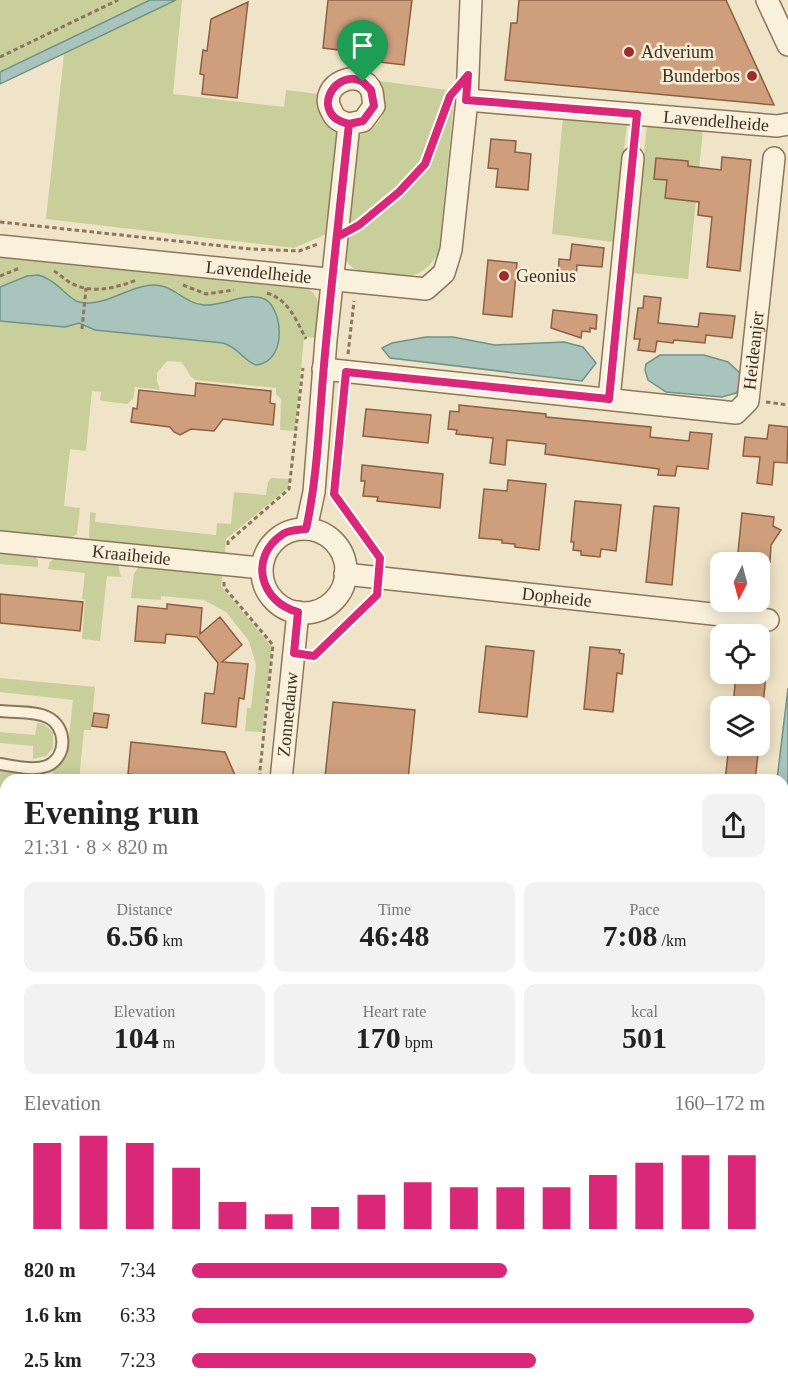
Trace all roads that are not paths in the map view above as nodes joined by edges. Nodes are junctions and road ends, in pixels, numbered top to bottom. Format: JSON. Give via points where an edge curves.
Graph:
{"nodes":[{"id":1,"x":471,"y":0,"type":"edge"},
{"id":2,"x":767,"y":0,"type":"edge"},
{"id":3,"x":788,"y":45,"type":"edge"},
{"id":4,"x":457,"y":103,"type":"junction"},
{"id":5,"x":349,"y":124,"type":"dead end"},
{"id":6,"x":788,"y":124,"type":"edge"},
{"id":7,"x":633,"y":158,"type":"dead end"},
{"id":8,"x":774,"y":158,"type":"dead end"},
{"id":9,"x":0,"y":246,"type":"edge"},
{"id":10,"x":332,"y":279,"type":"junction"},
{"id":11,"x":323,"y":369,"type":"junction"},
{"id":12,"x":609,"y":399,"type":"junction"},
{"id":13,"x":306,"y":529,"type":"junction"},
{"id":14,"x":0,"y":542,"type":"edge"},
{"id":15,"x":261,"y":568,"type":"junction"},
{"id":16,"x":345,"y":574,"type":"junction"},
{"id":17,"x":298,"y":612,"type":"junction"},
{"id":18,"x":768,"y":620,"type":"dead end"},
{"id":19,"x":0,"y":711,"type":"edge"},
{"id":20,"x":0,"y":764,"type":"edge"},
{"id":21,"x":282,"y":774,"type":"edge"}],
"edges":[{"from":1,"to":4,"type":"street","name":"Lavendelheide"},
{"from":2,"to":3,"type":"street"},
{"from":4,"to":6,"type":"street","name":"Lavendelheide"},
{"from":4,"to":10,"type":"street","name":"Lavendelheide","via":[[452,250],[444,273],[426,289]]},
{"from":5,"to":10,"type":"street"},
{"from":7,"to":12,"type":"street"},
{"from":8,"to":12,"type":"street","name":"Heideanjer","via":[[748,401],[736,413]]},
{"from":9,"to":10,"type":"street","name":"Lavendelheide"},
{"from":10,"to":11,"type":"street"},
{"from":11,"to":12,"type":"street","name":"Heideanjer"},
{"from":11,"to":13,"type":"street","via":[[314,492]]},
{"from":13,"to":15,"type":"street","via":[[285,533],[269,546]]},
{"from":13,"to":16,"type":"street","via":[[331,539],[341,552]]},
{"from":14,"to":15,"type":"street","name":"Kraaiheide"},
{"from":15,"to":17,"type":"street","via":[[265,588],[277,603]]},
{"from":16,"to":17,"type":"street","via":[[337,596],[313,612]]},
{"from":16,"to":18,"type":"street","name":"Dopheide"},
{"from":17,"to":21,"type":"street","name":"Zonnedauw"},
{"from":19,"to":20,"type":"lane","via":[[50,718],[63,740],[58,756],[46,766]]}]}
